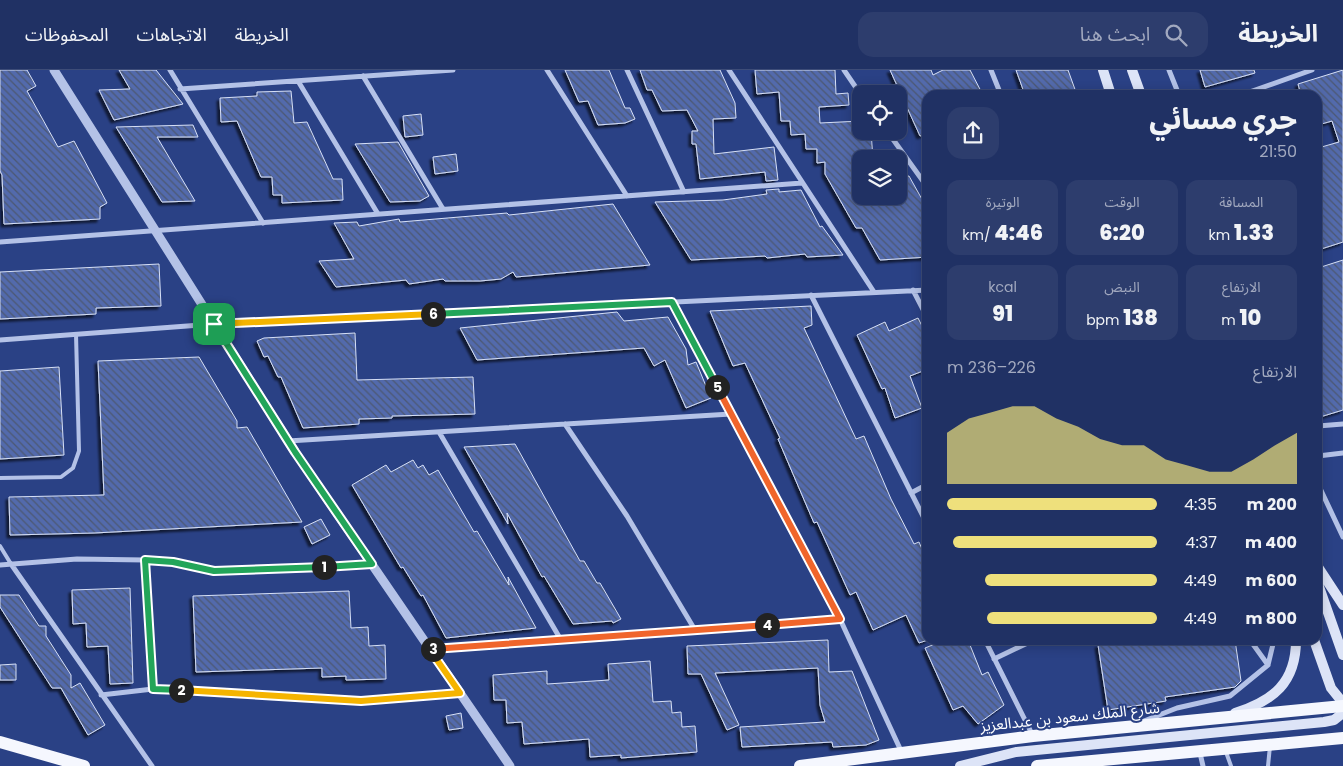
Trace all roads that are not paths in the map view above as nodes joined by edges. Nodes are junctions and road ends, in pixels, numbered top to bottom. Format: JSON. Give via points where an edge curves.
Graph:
{"nodes":[{"id":1,"x":54,"y":70,"type":"edge"},
{"id":2,"x":170,"y":70,"type":"edge"},
{"id":3,"x":453,"y":70,"type":"edge"},
{"id":4,"x":547,"y":70,"type":"edge"},
{"id":5,"x":627,"y":70,"type":"edge"},
{"id":6,"x":729,"y":70,"type":"edge"},
{"id":7,"x":844,"y":70,"type":"edge"},
{"id":8,"x":991,"y":70,"type":"edge"},
{"id":9,"x":1103,"y":70,"type":"edge"},
{"id":10,"x":1132,"y":70,"type":"edge"},
{"id":11,"x":1169,"y":70,"type":"edge"},
{"id":12,"x":1312,"y":70,"type":"edge"},
{"id":13,"x":363,"y":76,"type":"junction"},
{"id":14,"x":298,"y":81,"type":"junction"},
{"id":15,"x":854,"y":85,"type":"edge"},
{"id":16,"x":180,"y":89,"type":"junction"},
{"id":17,"x":999,"y":90,"type":"edge"},
{"id":18,"x":1109,"y":90,"type":"edge"},
{"id":19,"x":1139,"y":90,"type":"edge"},
{"id":20,"x":1177,"y":90,"type":"edge"},
{"id":21,"x":1255,"y":90,"type":"edge"},
{"id":22,"x":893,"y":140,"type":"edge"},
{"id":23,"x":922,"y":180,"type":"edge"},
{"id":24,"x":802,"y":183,"type":"junction"},
{"id":25,"x":684,"y":192,"type":"junction"},
{"id":26,"x":627,"y":196,"type":"junction"},
{"id":27,"x":443,"y":209,"type":"junction"},
{"id":28,"x":378,"y":214,"type":"junction"},
{"id":29,"x":263,"y":223,"type":"junction"},
{"id":30,"x":156,"y":231,"type":"junction"},
{"id":31,"x":0,"y":242,"type":"edge"},
{"id":32,"x":914,"y":290,"type":"junction"},
{"id":33,"x":922,"y":290,"type":"edge"},
{"id":34,"x":874,"y":292,"type":"junction"},
{"id":35,"x":811,"y":295,"type":"junction"},
{"id":36,"x":672,"y":302,"type":"junction"},
{"id":37,"x":922,"y":307,"type":"edge"},
{"id":38,"x":214,"y":324,"type":"junction"},
{"id":39,"x":76,"y":334,"type":"junction"},
{"id":40,"x":0,"y":340,"type":"edge"},
{"id":41,"x":731,"y":414,"type":"junction"},
{"id":42,"x":565,"y":424,"type":"junction"},
{"id":43,"x":1343,"y":424,"type":"edge"},
{"id":44,"x":1322,"y":426,"type":"edge"},
{"id":45,"x":439,"y":432,"type":"junction"},
{"id":46,"x":288,"y":441,"type":"junction"},
{"id":47,"x":1343,"y":453,"type":"edge"},
{"id":48,"x":1322,"y":456,"type":"edge"},
{"id":49,"x":0,"y":478,"type":"edge"},
{"id":50,"x":922,"y":487,"type":"edge"},
{"id":51,"x":1322,"y":492,"type":"edge"},
{"id":52,"x":911,"y":493,"type":"junction"},
{"id":53,"x":922,"y":514,"type":"edge"},
{"id":54,"x":1343,"y":537,"type":"edge"},
{"id":55,"x":0,"y":546,"type":"edge"},
{"id":56,"x":145,"y":560,"type":"junction"},
{"id":57,"x":11,"y":564,"type":"junction"},
{"id":58,"x":372,"y":564,"type":"junction"},
{"id":59,"x":0,"y":565,"type":"edge"},
{"id":60,"x":1322,"y":573,"type":"edge"},
{"id":61,"x":1322,"y":595,"type":"edge"},
{"id":62,"x":1343,"y":605,"type":"edge"},
{"id":63,"x":840,"y":619,"type":"junction"},
{"id":64,"x":695,"y":630,"type":"junction"},
{"id":65,"x":561,"y":640,"type":"junction"},
{"id":66,"x":988,"y":645,"type":"edge"},
{"id":67,"x":1023,"y":645,"type":"edge"},
{"id":68,"x":1254,"y":645,"type":"edge"},
{"id":69,"x":1273,"y":645,"type":"edge"},
{"id":70,"x":1296,"y":645,"type":"edge"},
{"id":71,"x":1316,"y":645,"type":"edge"},
{"id":72,"x":430,"y":650,"type":"junction"},
{"id":73,"x":1343,"y":655,"type":"edge"},
{"id":74,"x":994,"y":658,"type":"junction"},
{"id":75,"x":1268,"y":665,"type":"junction"},
{"id":76,"x":153,"y":689,"type":"junction"},
{"id":77,"x":460,"y":693,"type":"junction"},
{"id":78,"x":101,"y":695,"type":"junction"},
{"id":79,"x":1343,"y":704,"type":"edge"},
{"id":80,"x":1343,"y":713,"type":"edge"},
{"id":81,"x":1221,"y":718,"type":"junction"},
{"id":82,"x":1126,"y":728,"type":"junction"},
{"id":83,"x":1033,"y":736,"type":"junction"},
{"id":84,"x":1343,"y":738,"type":"edge"},
{"id":85,"x":0,"y":742,"type":"edge"},
{"id":86,"x":1270,"y":746,"type":"junction"},
{"id":87,"x":1225,"y":750,"type":"junction"},
{"id":88,"x":1200,"y":752,"type":"junction"},
{"id":89,"x":902,"y":753,"type":"junction"},
{"id":90,"x":1099,"y":764,"type":"edge"},
{"id":91,"x":84,"y":766,"type":"edge"},
{"id":92,"x":152,"y":766,"type":"edge"},
{"id":93,"x":510,"y":766,"type":"edge"},
{"id":94,"x":800,"y":766,"type":"edge"},
{"id":95,"x":960,"y":766,"type":"edge"},
{"id":96,"x":1037,"y":766,"type":"edge"},
{"id":97,"x":1202,"y":766,"type":"edge"},
{"id":98,"x":1231,"y":766,"type":"edge"},
{"id":99,"x":1268,"y":766,"type":"edge"}],
"edges":[{"from":1,"to":30,"type":"street"},
{"from":2,"to":16,"type":"street"},
{"from":3,"to":13,"type":"street"},
{"from":4,"to":26,"type":"street"},
{"from":5,"to":25,"type":"street"},
{"from":6,"to":24,"type":"street"},
{"from":7,"to":15,"type":"street"},
{"from":8,"to":17,"type":"street"},
{"from":9,"to":18,"type":"main road"},
{"from":10,"to":19,"type":"main road"},
{"from":11,"to":20,"type":"street"},
{"from":12,"to":21,"type":"street"},
{"from":13,"to":14,"type":"street"},
{"from":13,"to":27,"type":"street"},
{"from":14,"to":16,"type":"street"},
{"from":14,"to":28,"type":"street"},
{"from":16,"to":29,"type":"street"},
{"from":22,"to":23,"type":"street"},
{"from":24,"to":25,"type":"street"},
{"from":24,"to":34,"type":"street"},
{"from":25,"to":26,"type":"street"},
{"from":26,"to":27,"type":"street"},
{"from":27,"to":28,"type":"street"},
{"from":28,"to":29,"type":"street"},
{"from":29,"to":30,"type":"street"},
{"from":30,"to":31,"type":"street"},
{"from":30,"to":38,"type":"street"},
{"from":32,"to":33,"type":"street"},
{"from":32,"to":34,"type":"street"},
{"from":32,"to":37,"type":"street"},
{"from":34,"to":35,"type":"street"},
{"from":35,"to":36,"type":"street"},
{"from":35,"to":52,"type":"street"},
{"from":36,"to":38,"type":"street"},
{"from":36,"to":41,"type":"street"},
{"from":38,"to":39,"type":"street"},
{"from":38,"to":46,"type":"street"},
{"from":39,"to":40,"type":"street"},
{"from":39,"to":49,"type":"lane","via":[[79,451],[73,468],[62,477]]},
{"from":41,"to":42,"type":"street"},
{"from":41,"to":63,"type":"street"},
{"from":42,"to":45,"type":"street"},
{"from":42,"to":64,"type":"street","via":[[627,516]]},
{"from":43,"to":44,"type":"street"},
{"from":45,"to":46,"type":"street"},
{"from":45,"to":65,"type":"street"},
{"from":46,"to":58,"type":"street"},
{"from":47,"to":48,"type":"street"},
{"from":50,"to":52,"type":"street"},
{"from":51,"to":54,"type":"street"},
{"from":52,"to":53,"type":"street"},
{"from":55,"to":57,"type":"lane"},
{"from":56,"to":57,"type":"street","via":[[78,559]]},
{"from":56,"to":58,"type":"street","via":[[214,571]]},
{"from":56,"to":76,"type":"street"},
{"from":57,"to":59,"type":"street"},
{"from":57,"to":78,"type":"street"},
{"from":58,"to":72,"type":"street"},
{"from":60,"to":62,"type":"main road"},
{"from":61,"to":73,"type":"main road"},
{"from":63,"to":64,"type":"street"},
{"from":63,"to":89,"type":"street"},
{"from":64,"to":65,"type":"street"},
{"from":65,"to":72,"type":"street"},
{"from":66,"to":74,"type":"street"},
{"from":67,"to":74,"type":"street"},
{"from":68,"to":75,"type":"street"},
{"from":69,"to":75,"type":"street"},
{"from":70,"to":81,"type":"main road","via":[[1294,664],[1288,677],[1272,696],[1260,705]]},
{"from":71,"to":79,"type":"main road","via":[[1331,688]]},
{"from":72,"to":77,"type":"street"},
{"from":74,"to":83,"type":"street"},
{"from":75,"to":82,"type":"street","via":[[1230,696],[1176,708]]},
{"from":76,"to":77,"type":"street","via":[[361,701]]},
{"from":76,"to":78,"type":"street"},
{"from":77,"to":93,"type":"street"},
{"from":78,"to":92,"type":"street"},
{"from":79,"to":81,"type":"main road","name":"شارع الملك سعود بن عبدالعزيز"},
{"from":80,"to":95,"type":"main road","via":[[1324,722],[1016,752]]},
{"from":81,"to":82,"type":"main road","name":"شارع الملك سعود بن عبدالعزيز"},
{"from":82,"to":83,"type":"main road","name":"شارع الملك سعود بن عبدالعزيز"},
{"from":83,"to":89,"type":"main road","name":"شارع الملك سعود بن عبدالعزيز"},
{"from":84,"to":86,"type":"main road"},
{"from":85,"to":91,"type":"main road"},
{"from":86,"to":87,"type":"main road"},
{"from":86,"to":99,"type":"lane"},
{"from":87,"to":88,"type":"main road"},
{"from":87,"to":98,"type":"lane"},
{"from":88,"to":90,"type":"main road"},
{"from":88,"to":97,"type":"street"},
{"from":89,"to":94,"type":"main road","name":"شارع الملك سعود بن عبدالعزيز"},
{"from":90,"to":96,"type":"main road"}]}
